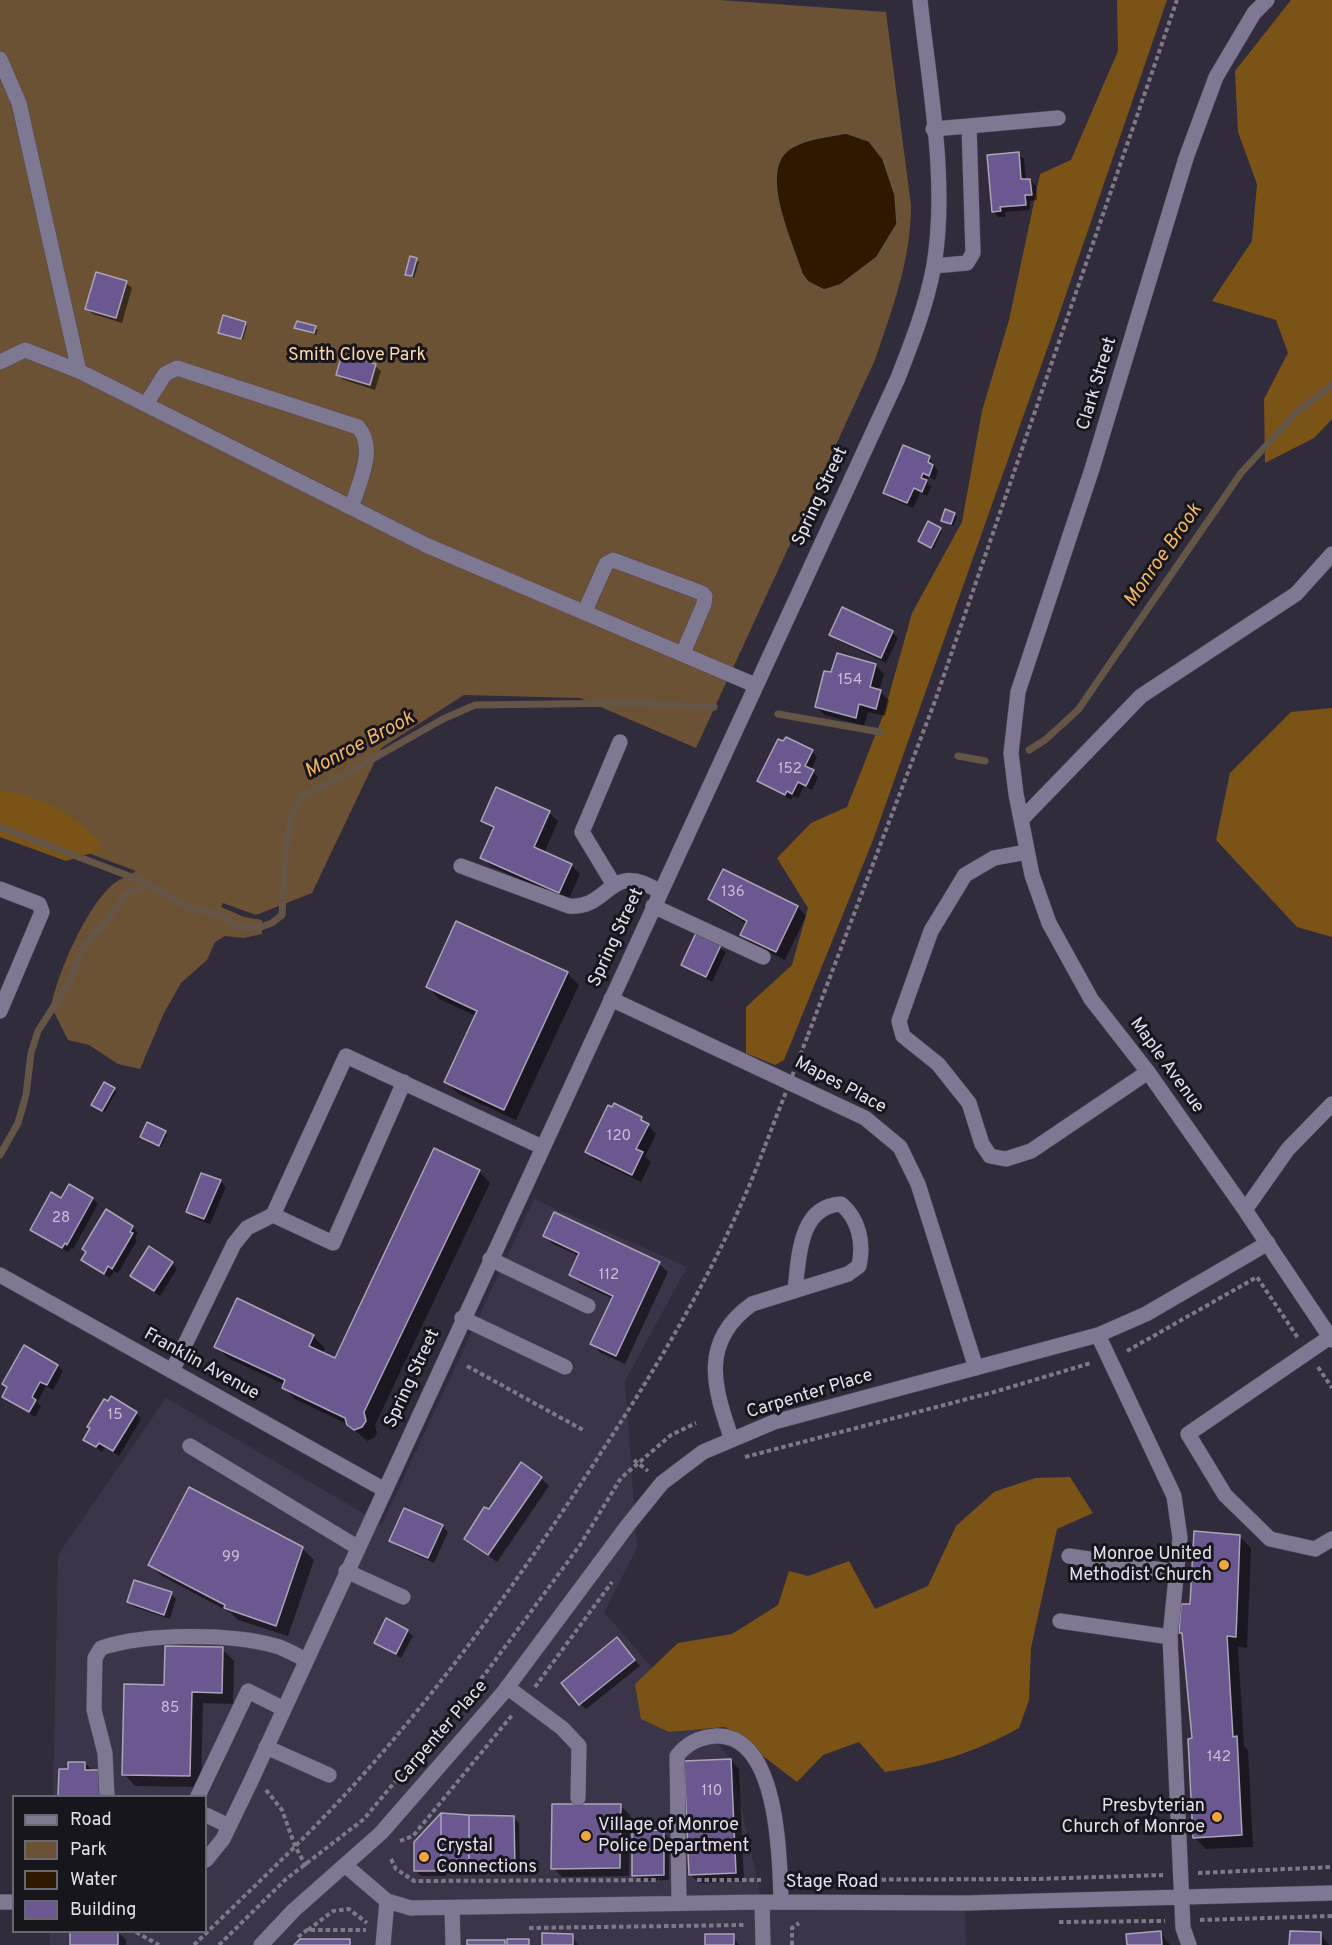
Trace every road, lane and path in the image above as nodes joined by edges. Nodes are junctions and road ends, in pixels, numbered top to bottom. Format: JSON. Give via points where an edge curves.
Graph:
{"nodes":[{"id":1,"x":920,"y":0,"type":"edge"},
{"id":2,"x":1177,"y":0,"type":"edge"},
{"id":3,"x":1267,"y":0,"type":"edge"},
{"id":4,"x":0,"y":59,"type":"edge"},
{"id":5,"x":1058,"y":118,"type":"dead end"},
{"id":6,"x":969,"y":126,"type":"junction"},
{"id":7,"x":933,"y":129,"type":"junction"},
{"id":8,"x":934,"y":266,"type":"junction"},
{"id":9,"x":0,"y":362,"type":"edge"},
{"id":10,"x":79,"y":371,"type":"junction"},
{"id":11,"x":146,"y":404,"type":"junction"},
{"id":12,"x":352,"y":506,"type":"junction"},
{"id":13,"x":1332,"y":554,"type":"edge"},
{"id":14,"x":585,"y":610,"type":"junction"},
{"id":15,"x":683,"y":653,"type":"junction"},
{"id":16,"x":755,"y":685,"type":"junction"},
{"id":17,"x":620,"y":742,"type":"dead end"},
{"id":18,"x":1016,"y":794,"type":"joint"},
{"id":19,"x":1021,"y":820,"type":"junction"},
{"id":20,"x":1027,"y":852,"type":"junction"},
{"id":21,"x":461,"y":866,"type":"dead end"},
{"id":22,"x":614,"y":885,"type":"junction"},
{"id":23,"x":0,"y":890,"type":"edge"},
{"id":24,"x":660,"y":892,"type":"junction"},
{"id":25,"x":653,"y":906,"type":"junction"},
{"id":26,"x":763,"y":957,"type":"dead end"},
{"id":27,"x":611,"y":999,"type":"junction"},
{"id":28,"x":0,"y":1011,"type":"edge"},
{"id":29,"x":1148,"y":1072,"type":"junction"},
{"id":30,"x":404,"y":1082,"type":"junction"},
{"id":31,"x":1332,"y":1104,"type":"edge"},
{"id":32,"x":1332,"y":1120,"type":"edge"},
{"id":33,"x":1308,"y":1129,"type":"junction"},
{"id":34,"x":542,"y":1147,"type":"junction"},
{"id":35,"x":1245,"y":1210,"type":"junction"},
{"id":36,"x":273,"y":1215,"type":"junction"},
{"id":37,"x":1268,"y":1243,"type":"junction"},
{"id":38,"x":490,"y":1259,"type":"junction"},
{"id":39,"x":0,"y":1275,"type":"edge"},
{"id":40,"x":795,"y":1290,"type":"junction"},
{"id":41,"x":588,"y":1306,"type":"dead end"},
{"id":42,"x":462,"y":1318,"type":"junction"},
{"id":43,"x":1098,"y":1335,"type":"junction"},
{"id":44,"x":1331,"y":1338,"type":"edge"},
{"id":45,"x":1308,"y":1352,"type":"junction"},
{"id":46,"x":1109,"y":1358,"type":"junction"},
{"id":47,"x":467,"y":1366,"type":"dead end"},
{"id":48,"x":566,"y":1367,"type":"dead end"},
{"id":49,"x":976,"y":1368,"type":"junction"},
{"id":50,"x":171,"y":1371,"type":"junction"},
{"id":51,"x":1332,"y":1388,"type":"edge"},
{"id":52,"x":696,"y":1423,"type":"dead end"},
{"id":53,"x":583,"y":1430,"type":"dead end"},
{"id":54,"x":732,"y":1440,"type":"junction"},
{"id":55,"x":190,"y":1446,"type":"dead end"},
{"id":56,"x":736,"y":1460,"type":"dead end"},
{"id":57,"x":383,"y":1490,"type":"junction"},
{"id":58,"x":1332,"y":1539,"type":"edge"},
{"id":59,"x":357,"y":1547,"type":"junction"},
{"id":60,"x":1069,"y":1556,"type":"dead end"},
{"id":61,"x":346,"y":1571,"type":"junction"},
{"id":62,"x":1176,"y":1572,"type":"junction"},
{"id":63,"x":614,"y":1580,"type":"dead end"},
{"id":64,"x":403,"y":1597,"type":"dead end"},
{"id":65,"x":1060,"y":1621,"type":"dead end"},
{"id":66,"x":1170,"y":1636,"type":"junction"},
{"id":67,"x":306,"y":1660,"type":"junction"},
{"id":68,"x":507,"y":1687,"type":"junction"},
{"id":69,"x":524,"y":1700,"type":"junction"},
{"id":70,"x":284,"y":1708,"type":"junction"},
{"id":71,"x":266,"y":1747,"type":"junction"},
{"id":72,"x":329,"y":1775,"type":"dead end"},
{"id":73,"x":266,"y":1790,"type":"dead end"},
{"id":74,"x":107,"y":1795,"type":"edge"},
{"id":75,"x":199,"y":1795,"type":"edge"},
{"id":76,"x":578,"y":1798,"type":"dead end"},
{"id":77,"x":207,"y":1815,"type":"edge"},
{"id":78,"x":229,"y":1826,"type":"junction"},
{"id":79,"x":393,"y":1844,"type":"dead end"},
{"id":80,"x":295,"y":1846,"type":"junction"},
{"id":81,"x":207,"y":1859,"type":"edge"},
{"id":82,"x":391,"y":1859,"type":"dead end"},
{"id":83,"x":305,"y":1866,"type":"junction"},
{"id":84,"x":346,"y":1866,"type":"junction"},
{"id":85,"x":1332,"y":1867,"type":"edge"},
{"id":86,"x":1180,"y":1874,"type":"junction"},
{"id":87,"x":679,"y":1880,"type":"junction"},
{"id":88,"x":781,"y":1880,"type":"junction"},
{"id":89,"x":1332,"y":1893,"type":"edge"},
{"id":90,"x":1182,"y":1899,"type":"junction"},
{"id":91,"x":387,"y":1900,"type":"junction"},
{"id":92,"x":762,"y":1902,"type":"junction"},
{"id":93,"x":781,"y":1902,"type":"junction"},
{"id":94,"x":679,"y":1904,"type":"junction"},
{"id":95,"x":452,"y":1908,"type":"junction"},
{"id":96,"x":746,"y":1925,"type":"dead end"},
{"id":97,"x":523,"y":1928,"type":"dead end"},
{"id":98,"x":379,"y":1929,"type":"junction"},
{"id":99,"x":307,"y":1930,"type":"junction"},
{"id":100,"x":207,"y":1932,"type":"edge"},
{"id":101,"x":138,"y":1933,"type":"edge"},
{"id":102,"x":206,"y":1933,"type":"edge"},
{"id":103,"x":291,"y":1941,"type":"dead end"},
{"id":104,"x":159,"y":1945,"type":"edge"},
{"id":105,"x":194,"y":1945,"type":"edge"},
{"id":106,"x":219,"y":1945,"type":"edge"},
{"id":107,"x":261,"y":1945,"type":"edge"},
{"id":108,"x":383,"y":1945,"type":"edge"},
{"id":109,"x":453,"y":1945,"type":"edge"},
{"id":110,"x":763,"y":1945,"type":"edge"},
{"id":111,"x":1189,"y":1945,"type":"edge"}],
"edges":[{"from":1,"to":7,"type":"street","name":"Spring Street"},
{"from":2,"to":80,"type":"path","bridge":true,"via":[[935,701],[745,1200],[633,1405],[525,1571],[429,1696],[353,1786]]},
{"from":3,"to":18,"type":"street","name":"Clark Street","via":[[1254,13],[1216,76],[1186,158],[1092,469],[1018,692],[1011,753]]},
{"from":4,"to":10,"type":"street","via":[[19,103]]},
{"from":5,"to":6,"type":"street"},
{"from":6,"to":7,"type":"street"},
{"from":6,"to":8,"type":"street","via":[[972,257],[965,264]]},
{"from":7,"to":8,"type":"street","name":"Spring Street","via":[[938,196]]},
{"from":8,"to":16,"type":"street","name":"Spring Street","via":[[898,378]]},
{"from":9,"to":10,"type":"street","via":[[25,350]]},
{"from":10,"to":11,"type":"street"},
{"from":11,"to":12,"type":"street"},
{"from":11,"to":12,"type":"street","via":[[165,374],[177,368],[358,427],[367,444]]},
{"from":12,"to":14,"type":"street","via":[[428,546]]},
{"from":13,"to":19,"type":"street","via":[[1296,594],[1141,696]]},
{"from":14,"to":15,"type":"street"},
{"from":14,"to":15,"type":"street","via":[[606,564],[613,560],[702,593],[704,604]]},
{"from":15,"to":16,"type":"street"},
{"from":16,"to":24,"type":"street","name":"Spring Street"},
{"from":17,"to":22,"type":"street","via":[[582,828],[585,841]]},
{"from":18,"to":19,"type":"street","name":"Maple Avenue"},
{"from":19,"to":20,"type":"street","name":"Maple Avenue"},
{"from":20,"to":29,"type":"street","name":"Maple Avenue","via":[[1048,923],[1091,999]]},
{"from":20,"to":29,"type":"street","via":[[994,858],[965,875],[931,931],[899,1021],[903,1036],[938,1064],[969,1103],[982,1144],[990,1156],[1006,1159],[1031,1152]]},
{"from":21,"to":22,"type":"street","via":[[569,906],[586,905]]},
{"from":22,"to":24,"type":"street","via":[[637,880]]},
{"from":23,"to":28,"type":"street","via":[[39,904],[42,912]]},
{"from":24,"to":25,"type":"street","name":"Spring Street"},
{"from":25,"to":26,"type":"street"},
{"from":25,"to":27,"type":"street","name":"Spring Street"},
{"from":27,"to":34,"type":"street","name":"Spring Street"},
{"from":27,"to":49,"type":"street","name":"Mapes Place","via":[[846,1107],[891,1137],[918,1184]]},
{"from":29,"to":35,"type":"street","name":"Maple Avenue"},
{"from":30,"to":34,"type":"street"},
{"from":30,"to":36,"type":"street","via":[[346,1056]]},
{"from":30,"to":36,"type":"street","via":[[333,1243]]},
{"from":31,"to":33,"type":"street"},
{"from":32,"to":33,"type":"street"},
{"from":33,"to":35,"type":"street","via":[[1288,1149]]},
{"from":34,"to":38,"type":"street","name":"Spring Street"},
{"from":35,"to":37,"type":"street","name":"Maple Avenue"},
{"from":36,"to":50,"type":"street","via":[[247,1228],[234,1244]]},
{"from":37,"to":43,"type":"street","name":"Carpenter Place","via":[[1146,1314]]},
{"from":37,"to":44,"type":"street","name":"Maple Avenue"},
{"from":38,"to":41,"type":"street"},
{"from":38,"to":42,"type":"street","name":"Spring Street"},
{"from":39,"to":50,"type":"street","name":"Franklin Avenue"},
{"from":40,"to":40,"type":"street","via":[[848,1274],[859,1266],[859,1234],[850,1212],[841,1204],[827,1204],[807,1227]]},
{"from":40,"to":54,"type":"street","via":[[752,1304],[741,1312],[720,1346],[714,1380]]},
{"from":42,"to":48,"type":"street"},
{"from":42,"to":57,"type":"street","name":"Spring Street"},
{"from":43,"to":46,"type":"street"},
{"from":43,"to":49,"type":"street","name":"Carpenter Place"},
{"from":44,"to":45,"type":"street"},
{"from":45,"to":46,"type":"path","via":[[1257,1277],[1130,1350]]},
{"from":45,"to":51,"type":"path"},
{"from":45,"to":58,"type":"street","via":[[1188,1434],[1225,1495],[1270,1539],[1315,1549]]},
{"from":46,"to":56,"type":"path"},
{"from":46,"to":62,"type":"street","via":[[1174,1496],[1180,1538]]},
{"from":47,"to":53,"type":"path"},
{"from":49,"to":54,"type":"street","name":"Carpenter Place","via":[[774,1422]]},
{"from":50,"to":57,"type":"street","name":"Franklin Avenue"},
{"from":52,"to":83,"type":"path","via":[[671,1435],[621,1478],[580,1545],[488,1670],[364,1819]]},
{"from":54,"to":68,"type":"street","name":"Carpenter Place","via":[[703,1452],[662,1484]]},
{"from":55,"to":59,"type":"street"},
{"from":57,"to":59,"type":"street","name":"Spring Street"},
{"from":59,"to":61,"type":"street","name":"Spring Street"},
{"from":60,"to":62,"type":"street"},
{"from":61,"to":64,"type":"street"},
{"from":61,"to":67,"type":"street","name":"Spring Street"},
{"from":62,"to":66,"type":"street"},
{"from":63,"to":69,"type":"path"},
{"from":65,"to":66,"type":"street"},
{"from":66,"to":86,"type":"street"},
{"from":67,"to":70,"type":"street","name":"Spring Street"},
{"from":67,"to":74,"type":"street","via":[[276,1647],[192,1636],[101,1648],[95,1658],[94,1710],[105,1753]]},
{"from":68,"to":69,"type":"street"},
{"from":68,"to":84,"type":"street","name":"Carpenter Place","via":[[381,1833]]},
{"from":69,"to":76,"type":"street","via":[[579,1746]]},
{"from":69,"to":79,"type":"path","via":[[413,1836]]},
{"from":70,"to":71,"type":"street","name":"Spring Street"},
{"from":70,"to":75,"type":"street","via":[[248,1691]]},
{"from":71,"to":72,"type":"street"},
{"from":71,"to":78,"type":"street","name":"Spring Street"},
{"from":73,"to":80,"type":"path","via":[[282,1810]]},
{"from":77,"to":78,"type":"street"},
{"from":78,"to":81,"type":"street","name":"Spring Street"},
{"from":80,"to":83,"type":"path"},
{"from":80,"to":100,"type":"path"},
{"from":82,"to":87,"type":"path","via":[[396,1869],[414,1881]]},
{"from":83,"to":106,"type":"path"},
{"from":84,"to":91,"type":"street","name":"Stage Road"},
{"from":84,"to":107,"type":"street","name":"Carpenter Place","via":[[294,1910]]},
{"from":85,"to":86,"type":"path"},
{"from":86,"to":88,"type":"path"},
{"from":86,"to":90,"type":"street"},
{"from":87,"to":88,"type":"path"},
{"from":87,"to":88,"type":"street","via":[[677,1756],[685,1745],[724,1736],[740,1742],[754,1758],[771,1797],[779,1833]]},
{"from":87,"to":94,"type":"street"},
{"from":88,"to":93,"type":"street"},
{"from":89,"to":90,"type":"street","name":"Stage Road"},
{"from":90,"to":93,"type":"street","name":"Stage Road"},
{"from":90,"to":111,"type":"street","via":[[1183,1928]]},
{"from":91,"to":95,"type":"street","name":"Stage Road","via":[[411,1908]]},
{"from":91,"to":98,"type":"street"},
{"from":92,"to":93,"type":"street","name":"Stage Road"},
{"from":92,"to":94,"type":"street","name":"Stage Road"},
{"from":92,"to":110,"type":"street"},
{"from":94,"to":95,"type":"street","name":"Stage Road"},
{"from":95,"to":109,"type":"street"},
{"from":96,"to":97,"type":"path"},
{"from":98,"to":99,"type":"path"},
{"from":98,"to":99,"type":"path","via":[[349,1910],[333,1911]]},
{"from":98,"to":108,"type":"street"},
{"from":99,"to":103,"type":"path"},
{"from":101,"to":104,"type":"path"},
{"from":102,"to":105,"type":"path"}]}
